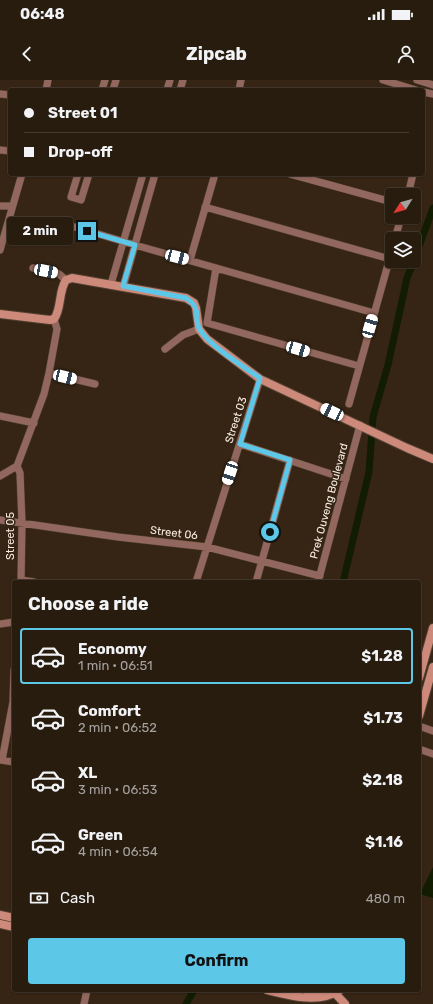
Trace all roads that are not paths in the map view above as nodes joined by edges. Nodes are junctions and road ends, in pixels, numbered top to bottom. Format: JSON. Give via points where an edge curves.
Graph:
{"nodes":[{"id":1,"x":105,"y":80,"type":"edge"},
{"id":2,"x":383,"y":80,"type":"edge"},
{"id":3,"x":417,"y":80,"type":"edge"},
{"id":4,"x":406,"y":83,"type":"edge"},
{"id":5,"x":115,"y":85,"type":"edge"},
{"id":6,"x":433,"y":85,"type":"edge"},
{"id":7,"x":21,"y":176,"type":"edge"},
{"id":8,"x":77,"y":176,"type":"edge"},
{"id":9,"x":88,"y":176,"type":"edge"},
{"id":10,"x":142,"y":176,"type":"edge"},
{"id":11,"x":154,"y":176,"type":"edge"},
{"id":12,"x":214,"y":176,"type":"edge"},
{"id":13,"x":297,"y":176,"type":"edge"},
{"id":14,"x":413,"y":176,"type":"edge"},
{"id":15,"x":410,"y":188,"type":"edge"},
{"id":16,"x":385,"y":200,"type":"edge"},
{"id":17,"x":0,"y":206,"type":"edge"},
{"id":18,"x":12,"y":206,"type":"junction"},
{"id":19,"x":205,"y":207,"type":"junction"},
{"id":20,"x":76,"y":227,"type":"dead end"},
{"id":21,"x":123,"y":242,"type":"junction"},
{"id":22,"x":135,"y":245,"type":"junction"},
{"id":23,"x":0,"y":250,"type":"edge"},
{"id":24,"x":385,"y":258,"type":"edge"},
{"id":25,"x":190,"y":260,"type":"junction"},
{"id":26,"x":32,"y":268,"type":"dead end"},
{"id":27,"x":216,"y":268,"type":"junction"},
{"id":28,"x":387,"y":268,"type":"edge"},
{"id":29,"x":66,"y":280,"type":"junction"},
{"id":30,"x":111,"y":284,"type":"junction"},
{"id":31,"x":123,"y":286,"type":"junction"},
{"id":32,"x":374,"y":313,"type":"junction"},
{"id":33,"x":0,"y":314,"type":"edge"},
{"id":34,"x":54,"y":319,"type":"junction"},
{"id":35,"x":199,"y":329,"type":"junction"},
{"id":36,"x":165,"y":349,"type":"dead end"},
{"id":37,"x":359,"y":366,"type":"junction"},
{"id":38,"x":49,"y":374,"type":"junction"},
{"id":39,"x":260,"y":378,"type":"junction"},
{"id":40,"x":95,"y":384,"type":"dead end"},
{"id":41,"x":349,"y":404,"type":"dead end"},
{"id":42,"x":0,"y":416,"type":"edge"},
{"id":43,"x":34,"y":423,"type":"junction"},
{"id":44,"x":362,"y":426,"type":"junction"},
{"id":45,"x":240,"y":444,"type":"junction"},
{"id":46,"x":433,"y":459,"type":"edge"},
{"id":47,"x":290,"y":460,"type":"junction"},
{"id":48,"x":17,"y":466,"type":"junction"},
{"id":49,"x":0,"y":476,"type":"edge"},
{"id":50,"x":346,"y":479,"type":"junction"},
{"id":51,"x":0,"y":520,"type":"edge"},
{"id":52,"x":22,"y":523,"type":"junction"},
{"id":53,"x":207,"y":548,"type":"junction"},
{"id":54,"x":262,"y":560,"type":"junction"},
{"id":55,"x":319,"y":579,"type":"edge"},
{"id":56,"x":21,"y":580,"type":"edge"},
{"id":57,"x":197,"y":580,"type":"edge"},
{"id":58,"x":257,"y":580,"type":"edge"},
{"id":59,"x":12,"y":622,"type":"edge"},
{"id":60,"x":0,"y":624,"type":"edge"},
{"id":61,"x":433,"y":628,"type":"edge"},
{"id":62,"x":433,"y":668,"type":"edge"},
{"id":63,"x":421,"y":671,"type":"edge"},
{"id":64,"x":422,"y":696,"type":"edge"},
{"id":65,"x":12,"y":707,"type":"edge"},
{"id":66,"x":421,"y":727,"type":"edge"},
{"id":67,"x":433,"y":731,"type":"edge"},
{"id":68,"x":421,"y":750,"type":"edge"},
{"id":69,"x":433,"y":754,"type":"edge"},
{"id":70,"x":1,"y":760,"type":"edge"},
{"id":71,"x":12,"y":762,"type":"edge"},
{"id":72,"x":0,"y":914,"type":"edge"},
{"id":73,"x":12,"y":917,"type":"edge"},
{"id":74,"x":0,"y":924,"type":"edge"},
{"id":75,"x":12,"y":927,"type":"edge"},
{"id":76,"x":87,"y":992,"type":"edge"},
{"id":77,"x":274,"y":992,"type":"edge"},
{"id":78,"x":335,"y":992,"type":"edge"},
{"id":79,"x":337,"y":992,"type":"edge"},
{"id":80,"x":84,"y":1004,"type":"edge"},
{"id":81,"x":345,"y":1004,"type":"edge"}],
"edges":[{"from":1,"to":5,"type":"street"},
{"from":2,"to":4,"type":"street"},
{"from":3,"to":6,"type":"street"},
{"from":7,"to":18,"type":"street"},
{"from":8,"to":9,"type":"street","via":[[71,197],[81,200]]},
{"from":10,"to":21,"type":"street"},
{"from":11,"to":22,"type":"street"},
{"from":12,"to":19,"type":"street"},
{"from":13,"to":16,"type":"street"},
{"from":14,"to":15,"type":"street"},
{"from":17,"to":18,"type":"street"},
{"from":18,"to":23,"type":"street"},
{"from":19,"to":24,"type":"street"},
{"from":19,"to":25,"type":"street"},
{"from":20,"to":21,"type":"street"},
{"from":21,"to":22,"type":"street"},
{"from":21,"to":30,"type":"street"},
{"from":22,"to":25,"type":"street"},
{"from":22,"to":31,"type":"street"},
{"from":25,"to":27,"type":"street"},
{"from":26,"to":29,"type":"street","via":[[59,274]]},
{"from":27,"to":32,"type":"street"},
{"from":27,"to":37,"type":"street","via":[[207,323]]},
{"from":28,"to":32,"type":"street"},
{"from":29,"to":30,"type":"street","via":[[72,278]]},
{"from":29,"to":34,"type":"street"},
{"from":30,"to":31,"type":"street"},
{"from":31,"to":35,"type":"street","via":[[186,298],[194,303]]},
{"from":32,"to":37,"type":"street"},
{"from":33,"to":34,"type":"street"},
{"from":34,"to":38,"type":"street","via":[[57,329]]},
{"from":35,"to":36,"type":"street","via":[[183,335]]},
{"from":35,"to":39,"type":"street","via":[[207,338]]},
{"from":37,"to":41,"type":"street"},
{"from":38,"to":40,"type":"street"},
{"from":38,"to":43,"type":"street"},
{"from":39,"to":44,"type":"street"},
{"from":39,"to":45,"type":"street","name":"Street 03"},
{"from":42,"to":43,"type":"street"},
{"from":43,"to":48,"type":"street"},
{"from":44,"to":46,"type":"street"},
{"from":44,"to":50,"type":"street","name":"Prek Ouveng Boulevard"},
{"from":45,"to":47,"type":"street"},
{"from":45,"to":53,"type":"street","name":"Street 03"},
{"from":47,"to":50,"type":"street"},
{"from":47,"to":54,"type":"street"},
{"from":48,"to":49,"type":"street"},
{"from":48,"to":52,"type":"street","name":"Street 05","via":[[20,472]]},
{"from":50,"to":55,"type":"street","name":"Prek Ouveng Boulevard"},
{"from":51,"to":52,"type":"street","name":"Street 06"},
{"from":52,"to":53,"type":"street","name":"Street 06"},
{"from":52,"to":56,"type":"street","name":"Street 05"},
{"from":53,"to":54,"type":"street","name":"Street 06"},
{"from":53,"to":57,"type":"street","name":"Street 03"},
{"from":54,"to":55,"type":"street","name":"Street 06"},
{"from":54,"to":58,"type":"street"},
{"from":59,"to":60,"type":"street"},
{"from":61,"to":63,"type":"street"},
{"from":62,"to":64,"type":"street"},
{"from":65,"to":70,"type":"street"},
{"from":66,"to":67,"type":"street"},
{"from":68,"to":69,"type":"street"},
{"from":70,"to":71,"type":"street"},
{"from":72,"to":73,"type":"street"},
{"from":74,"to":75,"type":"street"},
{"from":76,"to":80,"type":"street"},
{"from":77,"to":78,"type":"street","via":[[312,1002],[324,1000]]},
{"from":79,"to":81,"type":"street"}]}
